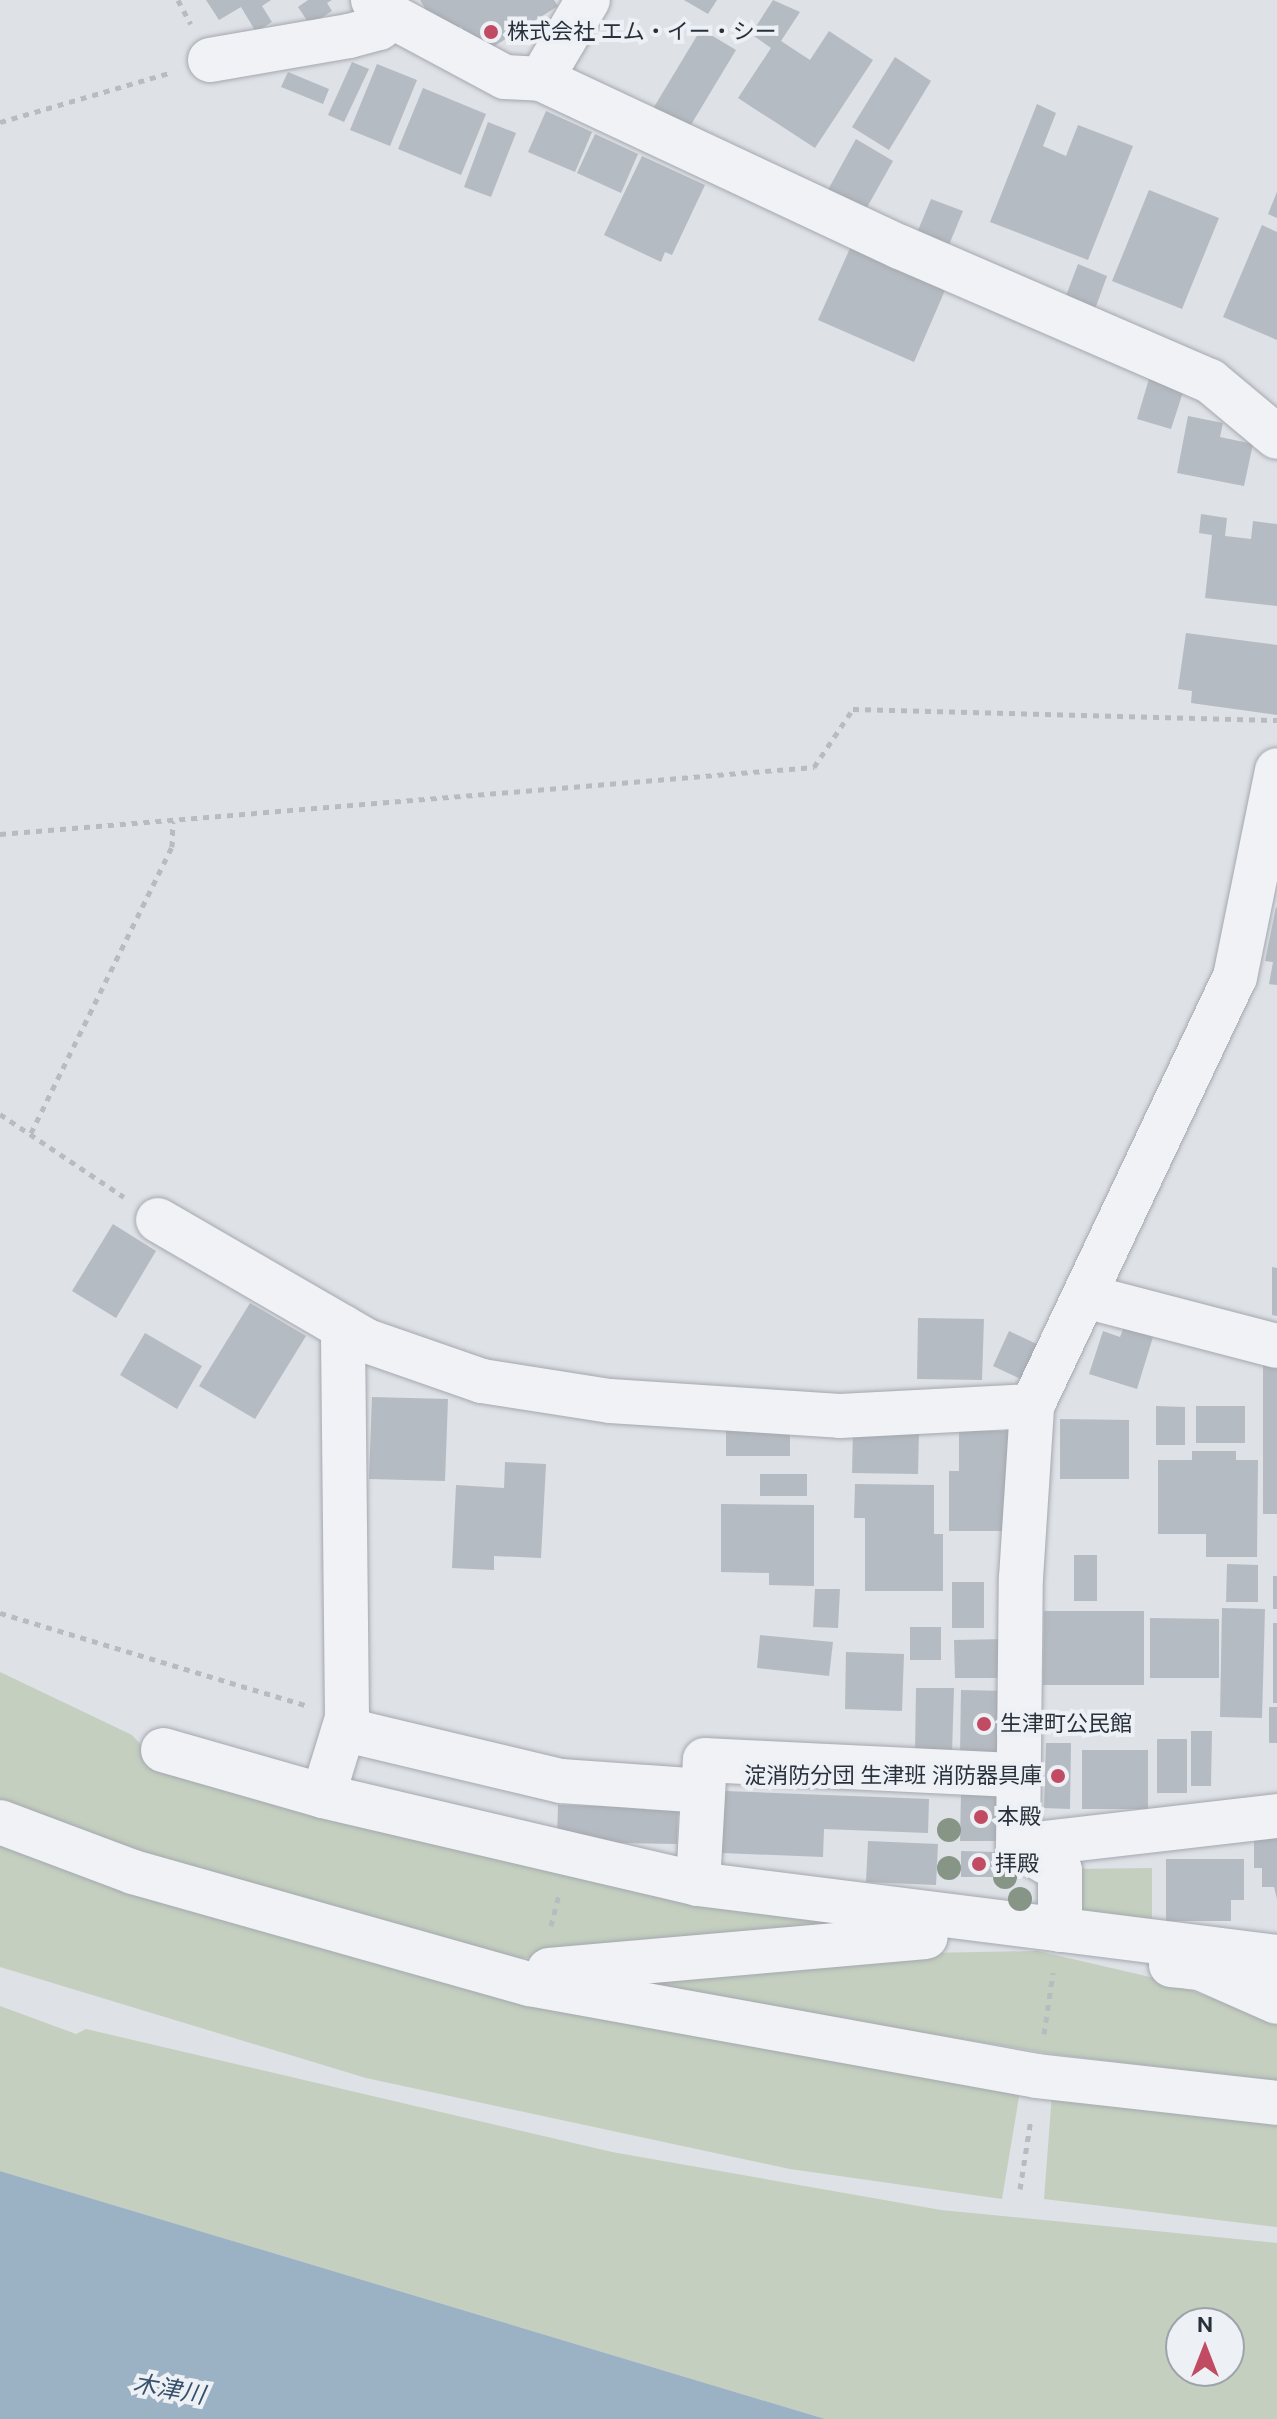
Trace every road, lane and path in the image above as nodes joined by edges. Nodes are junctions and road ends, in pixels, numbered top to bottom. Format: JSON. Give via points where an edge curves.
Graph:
{"nodes":[{"id":1,"x":588,"y":0,"type":"edge"},
{"id":2,"x":383,"y":9,"type":"edge"},
{"id":3,"x":210,"y":60,"type":"joint"},
{"id":4,"x":541,"y":79,"type":"junction"},
{"id":5,"x":0,"y":122,"type":"edge"},
{"id":6,"x":1210,"y":381,"type":"junction"},
{"id":7,"x":1277,"y":395,"type":"edge"},
{"id":8,"x":1277,"y":437,"type":"edge"},
{"id":9,"x":1277,"y":720,"type":"edge"},
{"id":10,"x":1277,"y":770,"type":"edge"},
{"id":11,"x":173,"y":822,"type":"junction"},
{"id":12,"x":0,"y":834,"type":"edge"},
{"id":13,"x":0,"y":1114,"type":"edge"},
{"id":14,"x":31,"y":1133,"type":"junction"},
{"id":15,"x":158,"y":1220,"type":"joint"},
{"id":16,"x":1085,"y":1296,"type":"junction"},
{"id":17,"x":343,"y":1327,"type":"junction"},
{"id":18,"x":1277,"y":1346,"type":"edge"},
{"id":19,"x":1032,"y":1406,"type":"junction"},
{"id":20,"x":0,"y":1613,"type":"edge"},
{"id":21,"x":347,"y":1718,"type":"junction"},
{"id":22,"x":163,"y":1750,"type":"dead end"},
{"id":23,"x":1017,"y":1775,"type":"junction"},
{"id":24,"x":703,"y":1791,"type":"junction"},
{"id":25,"x":323,"y":1796,"type":"junction"},
{"id":26,"x":1277,"y":1816,"type":"edge"},
{"id":27,"x":0,"y":1822,"type":"edge"},
{"id":28,"x":1018,"y":1846,"type":"junction"},
{"id":29,"x":569,"y":1857,"type":"junction"},
{"id":30,"x":698,"y":1884,"type":"junction"},
{"id":31,"x":1060,"y":1930,"type":"junction"},
{"id":32,"x":1277,"y":1957,"type":"edge"},
{"id":33,"x":535,"y":1977,"type":"junction"},
{"id":34,"x":1277,"y":2002,"type":"edge"},
{"id":35,"x":1277,"y":2103,"type":"edge"}],
"edges":[{"from":1,"to":4,"type":"street"},
{"from":2,"to":3,"type":"street","via":[[379,28]]},
{"from":2,"to":4,"type":"street","via":[[505,77]]},
{"from":3,"to":5,"type":"path"},
{"from":4,"to":6,"type":"street","via":[[886,241]]},
{"from":6,"to":7,"type":"street"},
{"from":6,"to":8,"type":"street"},
{"from":9,"to":11,"type":"path","via":[[853,709],[814,767]]},
{"from":10,"to":16,"type":"street","via":[[1235,977]]},
{"from":11,"to":12,"type":"path"},
{"from":11,"to":14,"type":"path","via":[[172,847]]},
{"from":13,"to":14,"type":"path"},
{"from":14,"to":15,"type":"path"},
{"from":15,"to":17,"type":"street"},
{"from":16,"to":18,"type":"street"},
{"from":16,"to":19,"type":"street"},
{"from":17,"to":19,"type":"street","via":[[367,1341],[482,1381],[610,1401],[840,1416]]},
{"from":17,"to":21,"type":"street"},
{"from":19,"to":23,"type":"street"},
{"from":20,"to":21,"type":"path"},
{"from":21,"to":24,"type":"street","via":[[355,1732],[561,1781]]},
{"from":21,"to":25,"type":"street"},
{"from":22,"to":25,"type":"street"},
{"from":23,"to":24,"type":"street","via":[[705,1760]]},
{"from":23,"to":28,"type":"street"},
{"from":24,"to":30,"type":"street"},
{"from":25,"to":29,"type":"street"},
{"from":26,"to":28,"type":"street"},
{"from":27,"to":33,"type":"street","via":[[133,1872]]},
{"from":28,"to":31,"type":"street","via":[[1060,1870]]},
{"from":29,"to":30,"type":"street"},
{"from":29,"to":33,"type":"path"},
{"from":30,"to":31,"type":"street"},
{"from":31,"to":32,"type":"street"},
{"from":31,"to":33,"type":"street","via":[[990,1941],[909,1935]]},
{"from":31,"to":34,"type":"street","via":[[1123,1958],[1200,1968]]},
{"from":33,"to":35,"type":"street","via":[[1037,2076]]}]}
